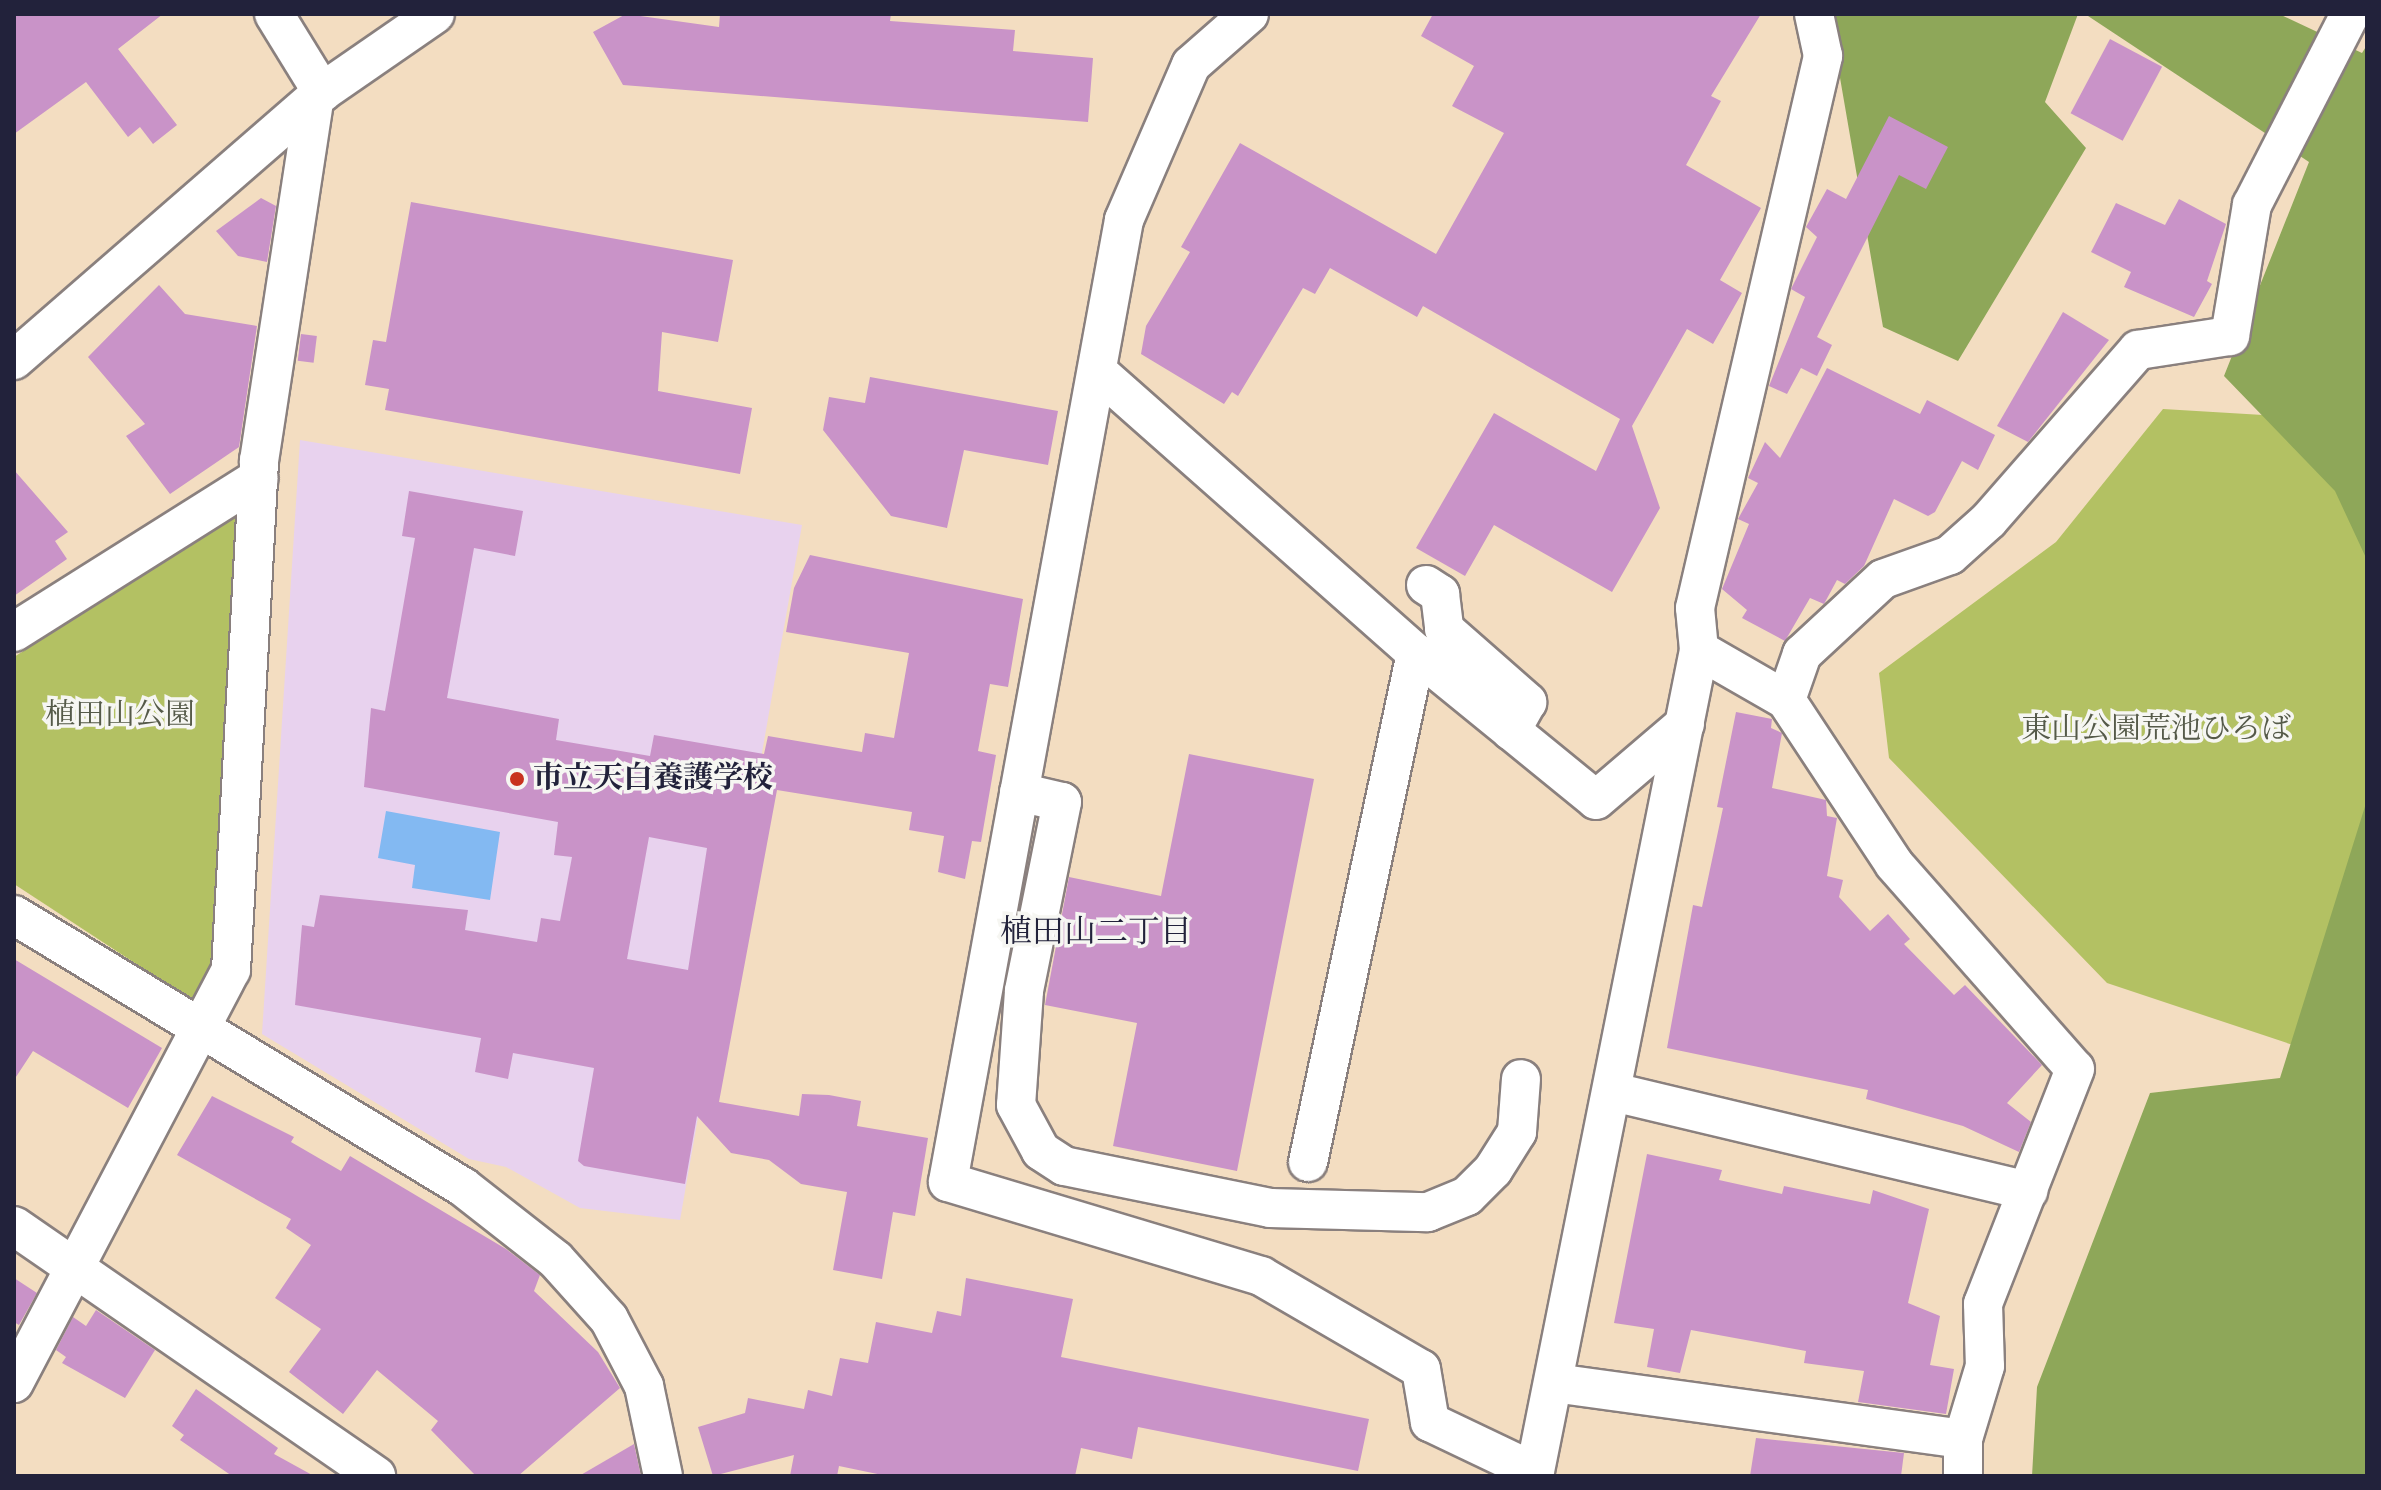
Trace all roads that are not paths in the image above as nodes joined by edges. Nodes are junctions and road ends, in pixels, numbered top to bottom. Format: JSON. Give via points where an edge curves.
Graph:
{"nodes":[{"id":1,"x":274,"y":14,"type":"edge"},
{"id":2,"x":435,"y":14,"type":"edge"},
{"id":3,"x":1814,"y":14,"type":"edge"},
{"id":4,"x":2350,"y":14,"type":"edge"},
{"id":5,"x":1238,"y":17,"type":"edge"},
{"id":6,"x":318,"y":98,"type":"junction"},
{"id":7,"x":14,"y":360,"type":"edge"},
{"id":8,"x":1097,"y":371,"type":"junction"},
{"id":9,"x":259,"y":478,"type":"junction"},
{"id":10,"x":1426,"y":585,"type":"dead end"},
{"id":11,"x":14,"y":632,"type":"edge"},
{"id":12,"x":1699,"y":650,"type":"junction"},
{"id":13,"x":1416,"y":653,"type":"junction"},
{"id":14,"x":1786,"y":700,"type":"junction"},
{"id":15,"x":1685,"y":724,"type":"junction"},
{"id":16,"x":1511,"y":731,"type":"junction"},
{"id":17,"x":1019,"y":792,"type":"junction"},
{"id":18,"x":14,"y":915,"type":"edge"},
{"id":19,"x":205,"y":1030,"type":"junction"},
{"id":20,"x":1521,"y":1079,"type":"dead end"},
{"id":21,"x":1613,"y":1092,"type":"junction"},
{"id":22,"x":1308,"y":1162,"type":"dead end"},
{"id":23,"x":2028,"y":1191,"type":"junction"},
{"id":24,"x":14,"y":1226,"type":"edge"},
{"id":25,"x":74,"y":1262,"type":"junction"},
{"id":26,"x":14,"y":1383,"type":"edge"},
{"id":27,"x":1554,"y":1383,"type":"junction"},
{"id":28,"x":1963,"y":1458,"type":"edge"},
{"id":29,"x":1535,"y":1474,"type":"edge"},
{"id":30,"x":376,"y":1476,"type":"edge"},
{"id":31,"x":663,"y":1476,"type":"edge"}],
"edges":[{"from":1,"to":6,"type":"street"},
{"from":2,"to":6,"type":"street"},
{"from":3,"to":12,"type":"street","via":[[1823,56],[1695,608]]},
{"from":4,"to":14,"type":"street","via":[[2252,205],[2230,336],[2138,350],[1989,520],[1950,555],[1883,579],[1802,654]]},
{"from":5,"to":8,"type":"street","via":[[1191,65],[1124,220]]},
{"from":6,"to":7,"type":"street"},
{"from":6,"to":9,"type":"street"},
{"from":8,"to":13,"type":"street"},
{"from":8,"to":17,"type":"street"},
{"from":9,"to":11,"type":"street"},
{"from":9,"to":19,"type":"street","via":[[231,970]]},
{"from":10,"to":16,"type":"street","via":[[1440,594],[1444,629],[1527,702]]},
{"from":12,"to":14,"type":"street"},
{"from":12,"to":15,"type":"street"},
{"from":13,"to":16,"type":"street"},
{"from":13,"to":22,"type":"street"},
{"from":14,"to":23,"type":"street","via":[[1894,864],[2075,1069]]},
{"from":15,"to":16,"type":"street","via":[[1596,800]]},
{"from":15,"to":21,"type":"street"},
{"from":17,"to":20,"type":"street","via":[[1062,802],[1024,991],[1016,1105],[1041,1151],[1064,1166],[1270,1208],[1428,1212],[1467,1196],[1493,1170],[1517,1132]]},
{"from":17,"to":29,"type":"street","via":[[948,1182],[1261,1276],[1421,1369],[1430,1422]]},
{"from":18,"to":19,"type":"street"},
{"from":19,"to":25,"type":"street"},
{"from":19,"to":31,"type":"street","via":[[463,1187],[556,1260],[609,1319],[644,1386]]},
{"from":21,"to":23,"type":"street"},
{"from":21,"to":27,"type":"street"},
{"from":23,"to":28,"type":"street","via":[[1983,1304],[1985,1366]]},
{"from":24,"to":25,"type":"street"},
{"from":25,"to":26,"type":"street"},
{"from":25,"to":30,"type":"street"},
{"from":27,"to":28,"type":"street"},
{"from":27,"to":29,"type":"street"}]}
